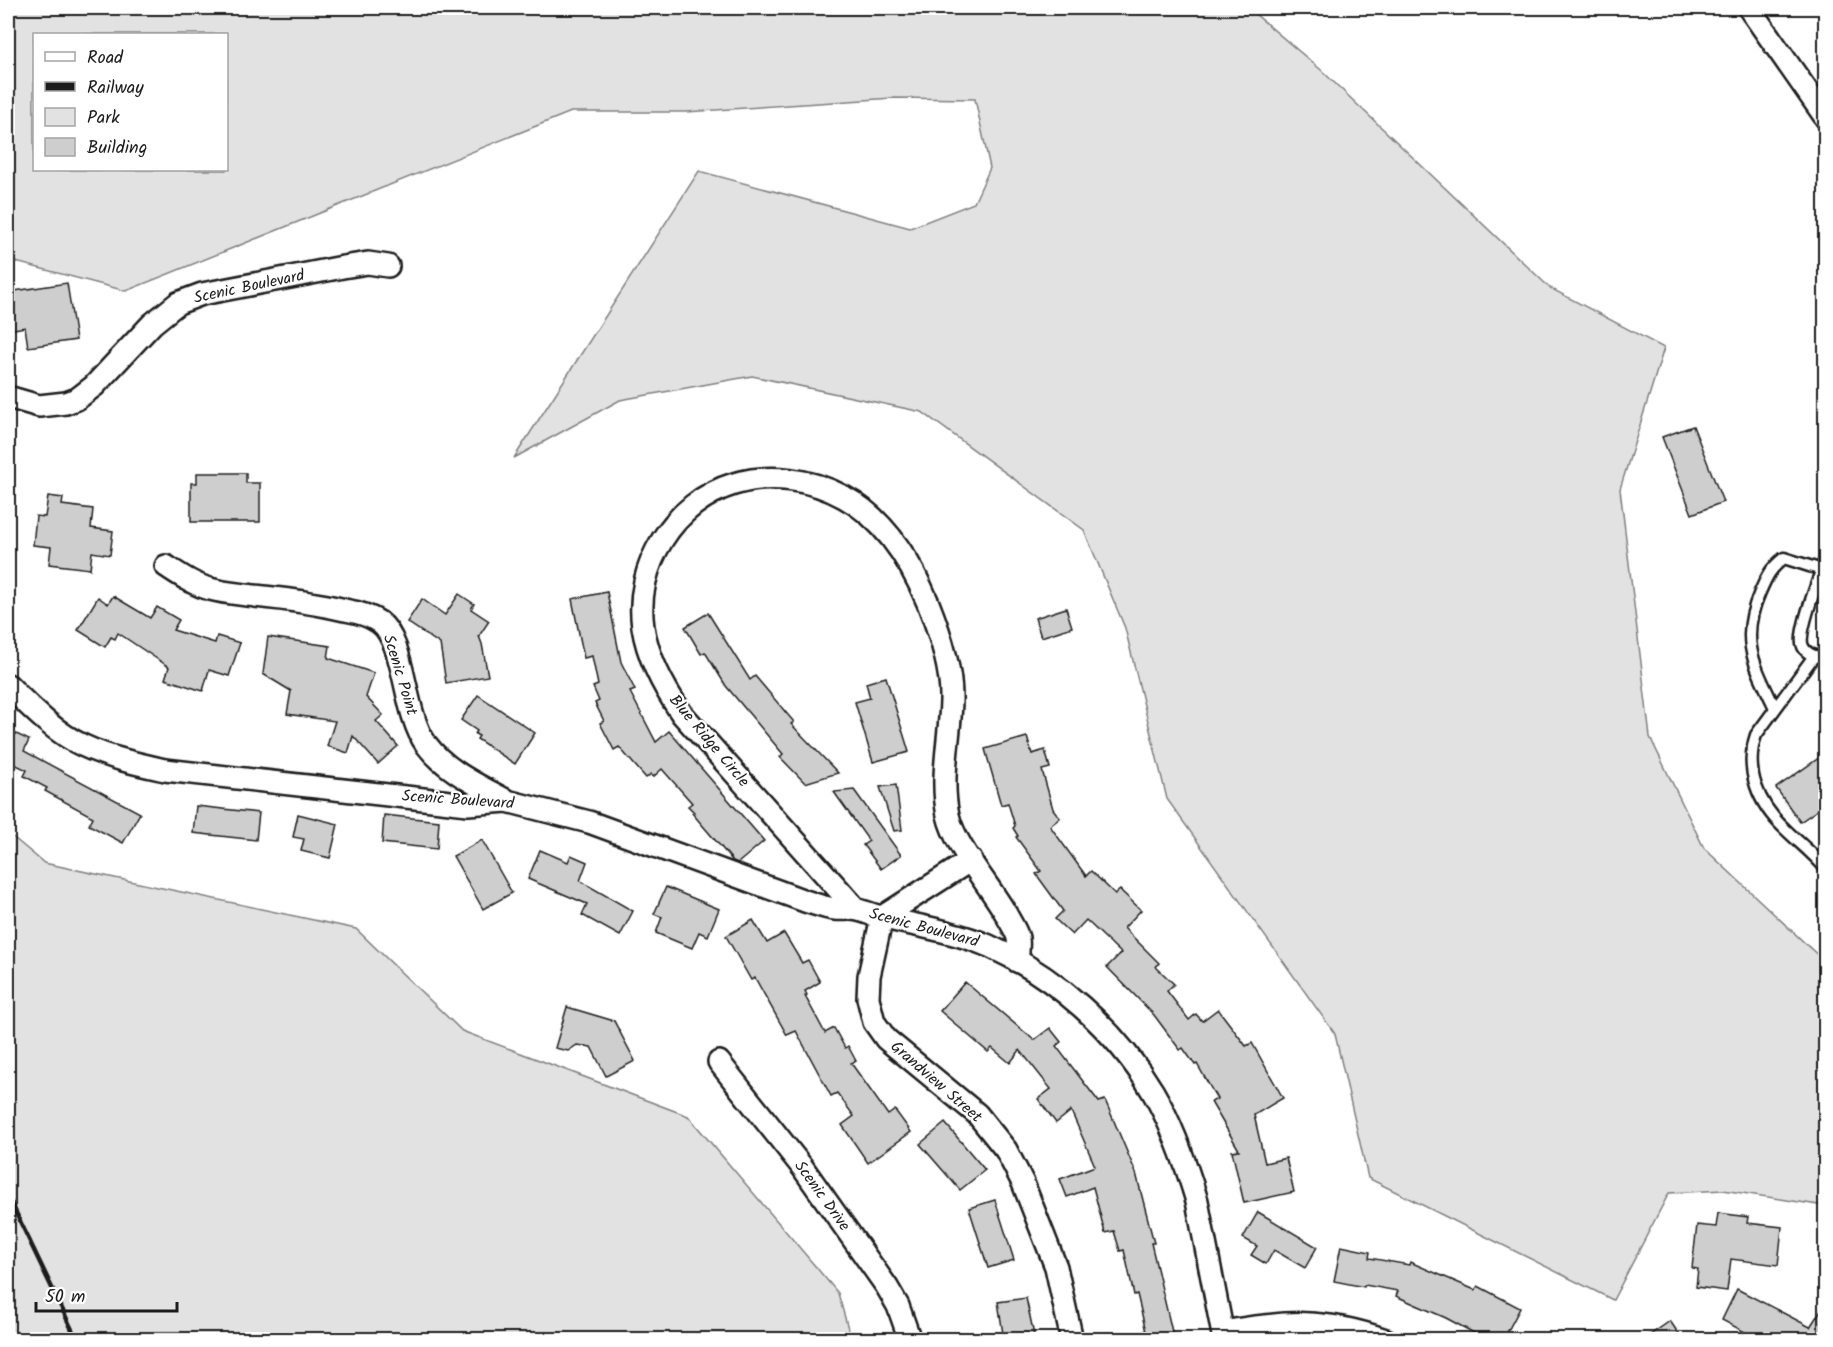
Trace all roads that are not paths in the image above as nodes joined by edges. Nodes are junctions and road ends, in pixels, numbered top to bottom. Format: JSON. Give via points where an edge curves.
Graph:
{"nodes":[{"id":1,"x":1749,"y":8,"type":"edge"},
{"id":2,"x":1819,"y":94,"type":"edge"},
{"id":3,"x":1826,"y":118,"type":"edge"},
{"id":4,"x":388,"y":266,"type":"dead end"},
{"id":5,"x":8,"y":397,"type":"edge"},
{"id":6,"x":1826,"y":557,"type":"edge"},
{"id":7,"x":165,"y":566,"type":"dead end"},
{"id":8,"x":1822,"y":570,"type":"junction"},
{"id":9,"x":1820,"y":657,"type":"edge"},
{"id":10,"x":8,"y":685,"type":"edge"},
{"id":11,"x":1775,"y":708,"type":"junction"},
{"id":12,"x":507,"y":801,"type":"junction"},
{"id":13,"x":971,"y":860,"type":"junction"},
{"id":14,"x":1826,"y":868,"type":"edge"},
{"id":15,"x":856,"y":909,"type":"junction"},
{"id":16,"x":882,"y":917,"type":"junction"},
{"id":17,"x":1017,"y":961,"type":"junction"},
{"id":18,"x":719,"y":1062,"type":"dead end"},
{"id":19,"x":1224,"y":1336,"type":"edge"},
{"id":20,"x":910,"y":1340,"type":"edge"},
{"id":21,"x":1072,"y":1340,"type":"edge"},
{"id":22,"x":1386,"y":1340,"type":"edge"}],
"edges":[{"from":1,"to":2,"type":"street"},
{"from":2,"to":3,"type":"street"},
{"from":4,"to":5,"type":"street","name":"Scenic Boulevard","via":[[368,263],[202,294],[178,303],[152,324],[77,399],[39,406]]},
{"from":6,"to":8,"type":"lane"},
{"from":7,"to":12,"type":"street","name":"Scenic Point","via":[[209,589],[326,605],[378,621],[391,639],[413,718],[425,743],[454,771]]},
{"from":8,"to":9,"type":"lane","via":[[1802,645],[1807,652]]},
{"from":8,"to":11,"type":"lane","via":[[1784,558],[1770,569],[1752,612],[1749,634],[1754,664]]},
{"from":9,"to":11,"type":"lane"},
{"from":10,"to":12,"type":"street","name":"Scenic Boulevard","via":[[60,732],[100,753],[135,764],[468,804]]},
{"from":11,"to":14,"type":"lane","via":[[1751,749],[1750,767],[1758,793],[1777,821]]},
{"from":12,"to":15,"type":"street","name":"Scenic Boulevard","via":[[589,822],[805,901],[834,909]]},
{"from":13,"to":15,"type":"street","name":"Blue Ridge Circle","via":[[948,816],[945,790],[951,698],[945,659],[928,604],[903,554],[867,514],[827,489],[776,478],[724,488],[683,514],[652,556],[641,607],[647,647],[682,714]]},
{"from":13,"to":16,"type":"street"},
{"from":13,"to":17,"type":"street","name":"Blue Ridge Circle","via":[[1015,931]]},
{"from":15,"to":16,"type":"street","name":"Scenic Boulevard"},
{"from":16,"to":17,"type":"street","name":"Scenic Boulevard","via":[[964,938]]},
{"from":16,"to":21,"type":"street","name":"Grandview Street","via":[[869,976],[868,998],[874,1022],[886,1039],[977,1114],[1006,1150],[1056,1267]]},
{"from":17,"to":19,"type":"street","name":"Scenic Boulevard","via":[[1078,1003],[1119,1046],[1154,1094],[1191,1180]]},
{"from":18,"to":20,"type":"street","name":"Scenic Drive","via":[[803,1168],[887,1287]]},
{"from":19,"to":22,"type":"street","via":[[1273,1323],[1303,1322],[1361,1331]]}]}
